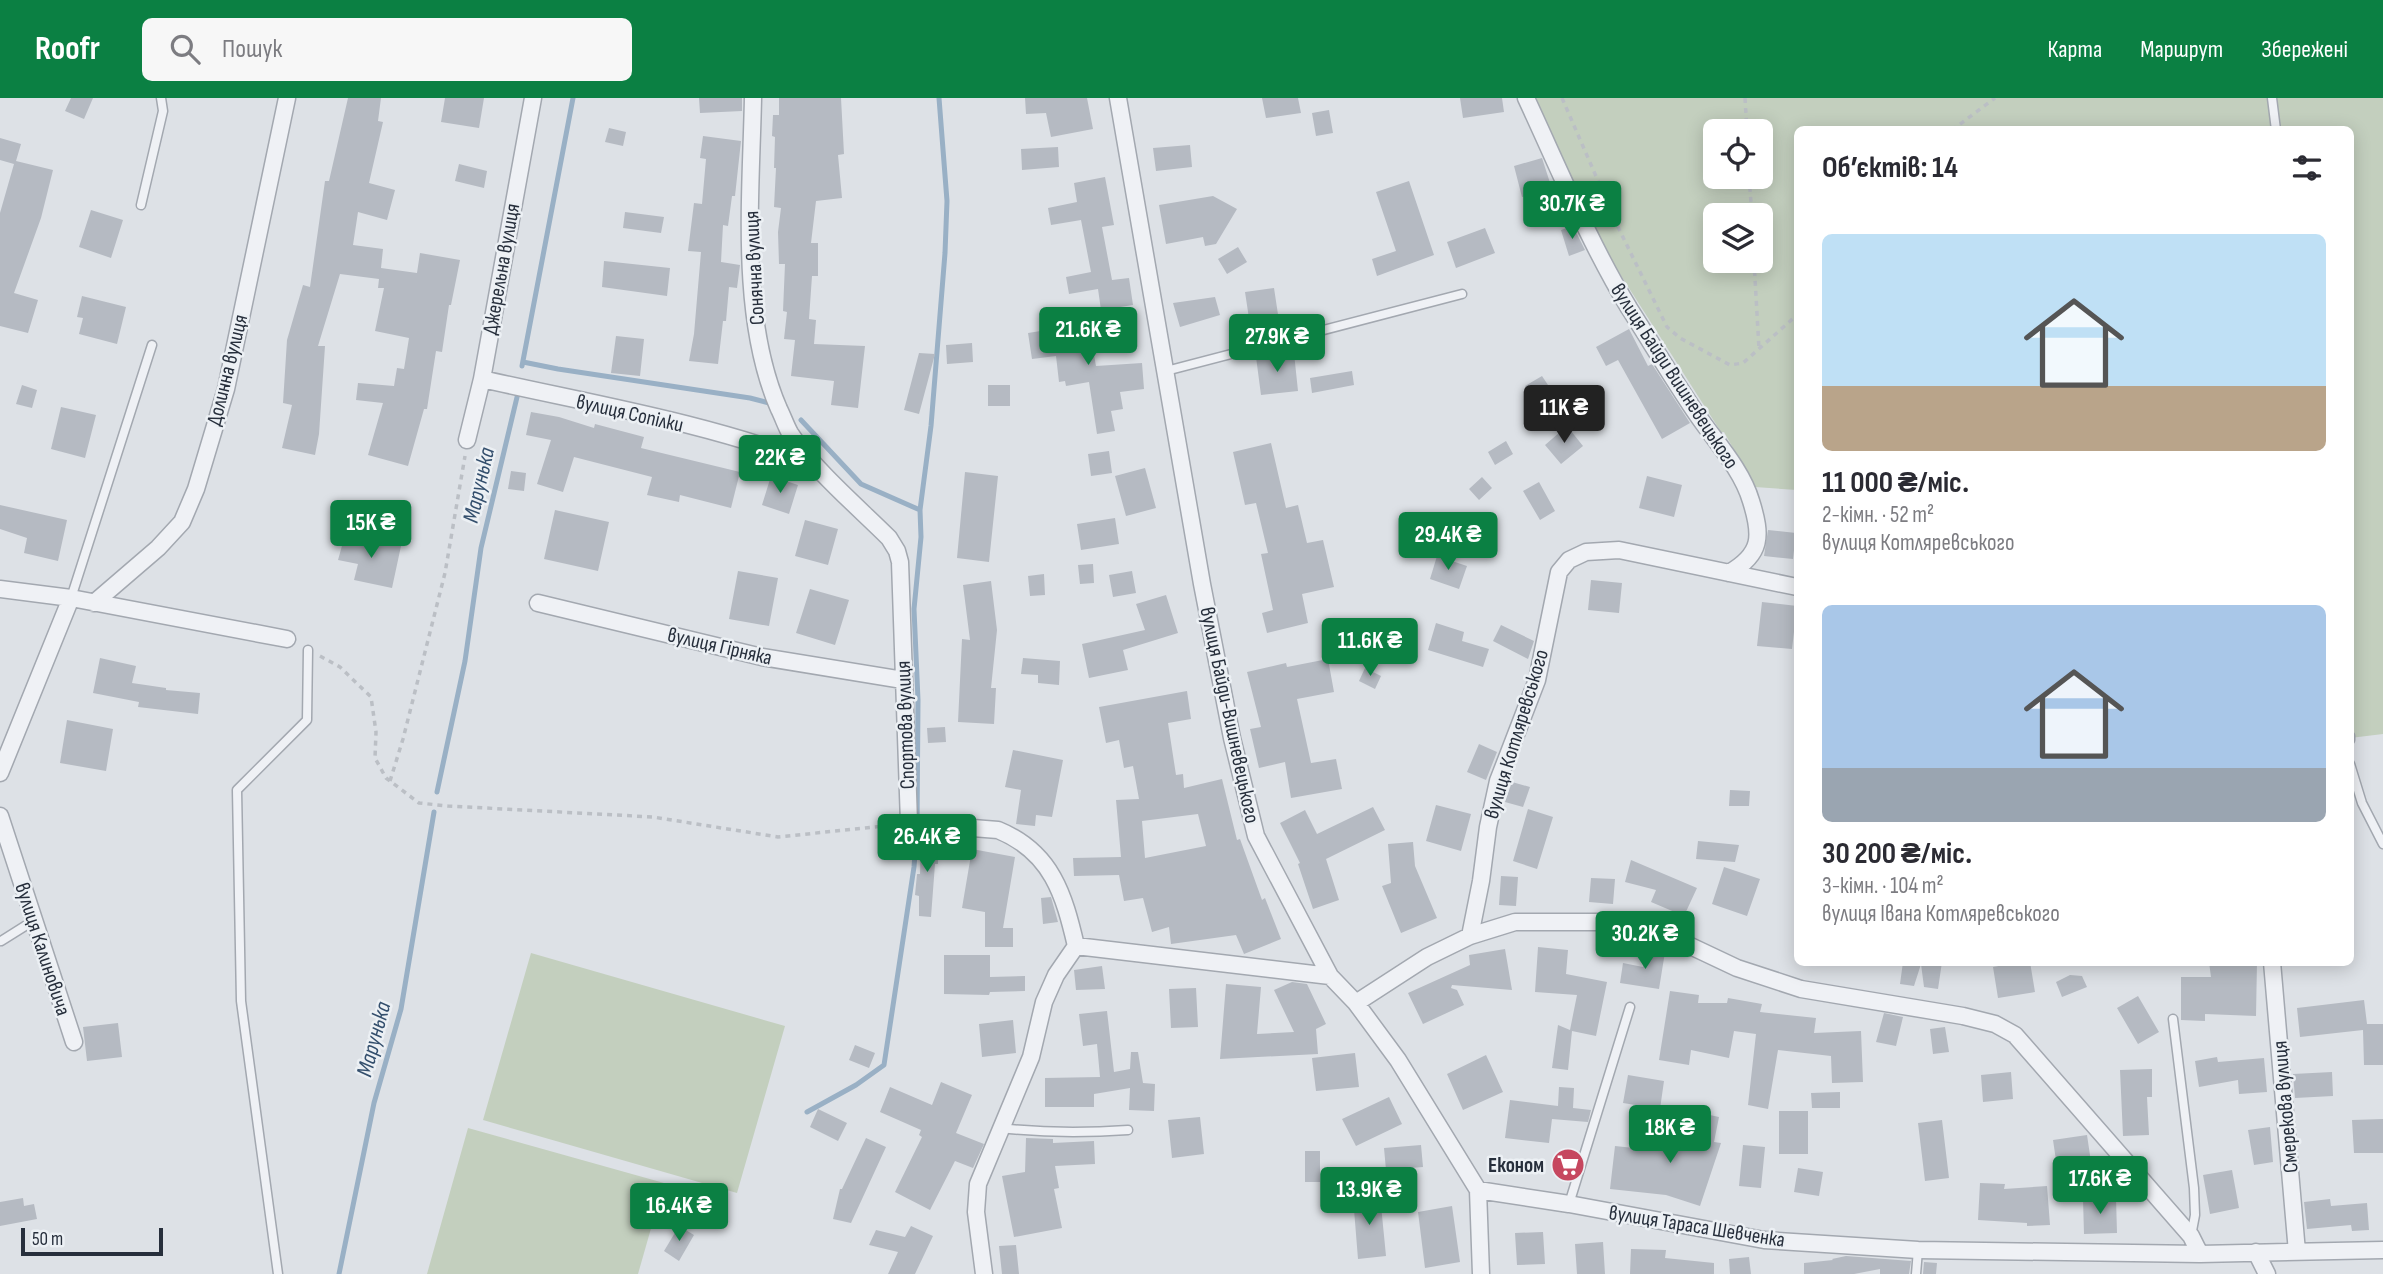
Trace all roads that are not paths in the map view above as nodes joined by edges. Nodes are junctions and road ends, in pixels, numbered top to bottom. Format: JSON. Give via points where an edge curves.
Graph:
{"nodes":[{"id":1,"x":161,"y":98,"type":"edge"},
{"id":2,"x":287,"y":98,"type":"edge"},
{"id":3,"x":533,"y":98,"type":"edge"},
{"id":4,"x":753,"y":98,"type":"edge"},
{"id":5,"x":1118,"y":98,"type":"edge"},
{"id":6,"x":1526,"y":98,"type":"edge"},
{"id":7,"x":2272,"y":98,"type":"edge"},
{"id":8,"x":2276,"y":126,"type":"edge"},
{"id":9,"x":141,"y":205,"type":"dead end"},
{"id":10,"x":1462,"y":294,"type":"dead end"},
{"id":11,"x":152,"y":345,"type":"dead end"},
{"id":12,"x":1166,"y":370,"type":"junction"},
{"id":13,"x":482,"y":379,"type":"junction"},
{"id":14,"x":790,"y":433,"type":"joint"},
{"id":15,"x":467,"y":440,"type":"road end"},
{"id":16,"x":817,"y":465,"type":"junction"},
{"id":17,"x":1730,"y":573,"type":"junction"},
{"id":18,"x":1794,"y":586,"type":"edge"},
{"id":19,"x":0,"y":589,"type":"edge"},
{"id":20,"x":71,"y":598,"type":"junction"},
{"id":21,"x":94,"y":603,"type":"junction"},
{"id":22,"x":538,"y":603,"type":"dead end"},
{"id":23,"x":287,"y":639,"type":"dead end"},
{"id":24,"x":308,"y":650,"type":"road end"},
{"id":25,"x":903,"y":680,"type":"junction"},
{"id":26,"x":0,"y":773,"type":"edge"},
{"id":27,"x":2354,"y":777,"type":"edge"},
{"id":28,"x":0,"y":816,"type":"edge"},
{"id":29,"x":2383,"y":844,"type":"edge"},
{"id":30,"x":33,"y":921,"type":"junction"},
{"id":31,"x":1470,"y":936,"type":"junction"},
{"id":32,"x":1,"y":941,"type":"edge"},
{"id":33,"x":1076,"y":946,"type":"junction"},
{"id":34,"x":2272,"y":966,"type":"edge"},
{"id":35,"x":1330,"y":976,"type":"junction"},
{"id":36,"x":1356,"y":1003,"type":"junction"},
{"id":37,"x":1630,"y":1007,"type":"dead end"},
{"id":38,"x":2173,"y":1019,"type":"dead end"},
{"id":39,"x":74,"y":1042,"type":"dead end"},
{"id":40,"x":1001,"y":1128,"type":"junction"},
{"id":41,"x":1128,"y":1130,"type":"dead end"},
{"id":42,"x":1478,"y":1190,"type":"junction"},
{"id":43,"x":1569,"y":1204,"type":"junction"},
{"id":44,"x":2191,"y":1236,"type":"junction"},
{"id":45,"x":1918,"y":1250,"type":"junction"},
{"id":46,"x":2383,"y":1250,"type":"edge"},
{"id":47,"x":2297,"y":1251,"type":"junction"},
{"id":48,"x":2256,"y":1252,"type":"junction"},
{"id":49,"x":2200,"y":1254,"type":"junction"},
{"id":50,"x":278,"y":1274,"type":"edge"},
{"id":51,"x":984,"y":1274,"type":"edge"},
{"id":52,"x":1481,"y":1274,"type":"edge"},
{"id":53,"x":1916,"y":1274,"type":"edge"},
{"id":54,"x":2267,"y":1274,"type":"edge"}],
"edges":[{"from":1,"to":9,"type":"lane","via":[[163,111]]},
{"from":2,"to":21,"type":"street","name":"Долинна вулиця","via":[[226,389],[196,489],[182,522]]},
{"from":3,"to":13,"type":"street","name":"Джерельна вулиця"},
{"from":4,"to":14,"type":"street","name":"Сонячна вулиця","via":[[750,225],[756,325],[768,383]]},
{"from":5,"to":12,"type":"street","name":"вулиця Байди-Вишневецького"},
{"from":6,"to":17,"type":"street","name":"вулиця Байди Вишневецького","via":[[1604,265],[1751,500],[1758,531],[1756,548],[1745,564]]},
{"from":7,"to":8,"type":"lane"},
{"from":10,"to":12,"type":"lane"},
{"from":11,"to":20,"type":"lane"},
{"from":12,"to":35,"type":"street","name":"вулиця Байди-Вишневецького","via":[[1202,584],[1256,836]]},
{"from":13,"to":15,"type":"street","name":"Джерельна вулиця"},
{"from":13,"to":16,"type":"street","name":"вулиця Сопілки","via":[[701,429]]},
{"from":14,"to":16,"type":"street","name":"Спортова вулиця"},
{"from":16,"to":25,"type":"street","name":"Спортова вулиця","via":[[897,551]]},
{"from":17,"to":18,"type":"street","name":"вулиця Котляревського"},
{"from":17,"to":31,"type":"street","name":"вулиця Котляревського","via":[[1603,549],[1569,560],[1559,572],[1537,680],[1498,781]]},
{"from":19,"to":20,"type":"street"},
{"from":20,"to":21,"type":"street"},
{"from":20,"to":26,"type":"street"},
{"from":21,"to":23,"type":"street"},
{"from":22,"to":25,"type":"street","name":"вулиця Гірняка","via":[[762,657]]},
{"from":24,"to":50,"type":"lane","via":[[307,720],[237,790],[242,1001]]},
{"from":25,"to":33,"type":"street","name":"Спортова вулиця","via":[[909,823],[1011,835],[1052,872]]},
{"from":27,"to":29,"type":"lane"},
{"from":28,"to":30,"type":"street","name":"вулиця Калиновича"},
{"from":30,"to":32,"type":"lane"},
{"from":30,"to":39,"type":"street","name":"вулиця Калиновича"},
{"from":31,"to":36,"type":"street","via":[[1427,957]]},
{"from":31,"to":44,"type":"street","via":[[1515,922],[1630,922],[1646,925],[1737,968],[1801,989],[1995,1024],[2015,1035]]},
{"from":33,"to":35,"type":"street"},
{"from":33,"to":40,"type":"street","via":[[1044,1002],[1031,1058]]},
{"from":34,"to":47,"type":"street","name":"Смерекова вулиця"},
{"from":35,"to":36,"type":"street","name":"вулиця Байди-Вишневецького"},
{"from":36,"to":42,"type":"street","name":"вулиця Байди-Вишневецького","via":[[1398,1060]]},
{"from":37,"to":43,"type":"lane"},
{"from":38,"to":44,"type":"lane","via":[[2194,1188]]},
{"from":40,"to":41,"type":"lane","via":[[1051,1133]]},
{"from":40,"to":51,"type":"street","via":[[975,1201]]},
{"from":42,"to":43,"type":"street","name":"вулиця Тараса Шевченка"},
{"from":42,"to":52,"type":"street","name":"вулиця Байди-Вишневецького"},
{"from":43,"to":45,"type":"street","name":"вулиця Тараса Шевченка","via":[[1764,1240]]},
{"from":44,"to":49,"type":"street"},
{"from":45,"to":49,"type":"street","name":"вулиця Тараса Шевченка"},
{"from":45,"to":53,"type":"lane"},
{"from":46,"to":47,"type":"street","name":"вулиця Тараса Шевченка"},
{"from":47,"to":48,"type":"street","name":"вулиця Тараса Шевченка"},
{"from":48,"to":49,"type":"street","name":"вулиця Тараса Шевченка"},
{"from":48,"to":54,"type":"street"}]}
